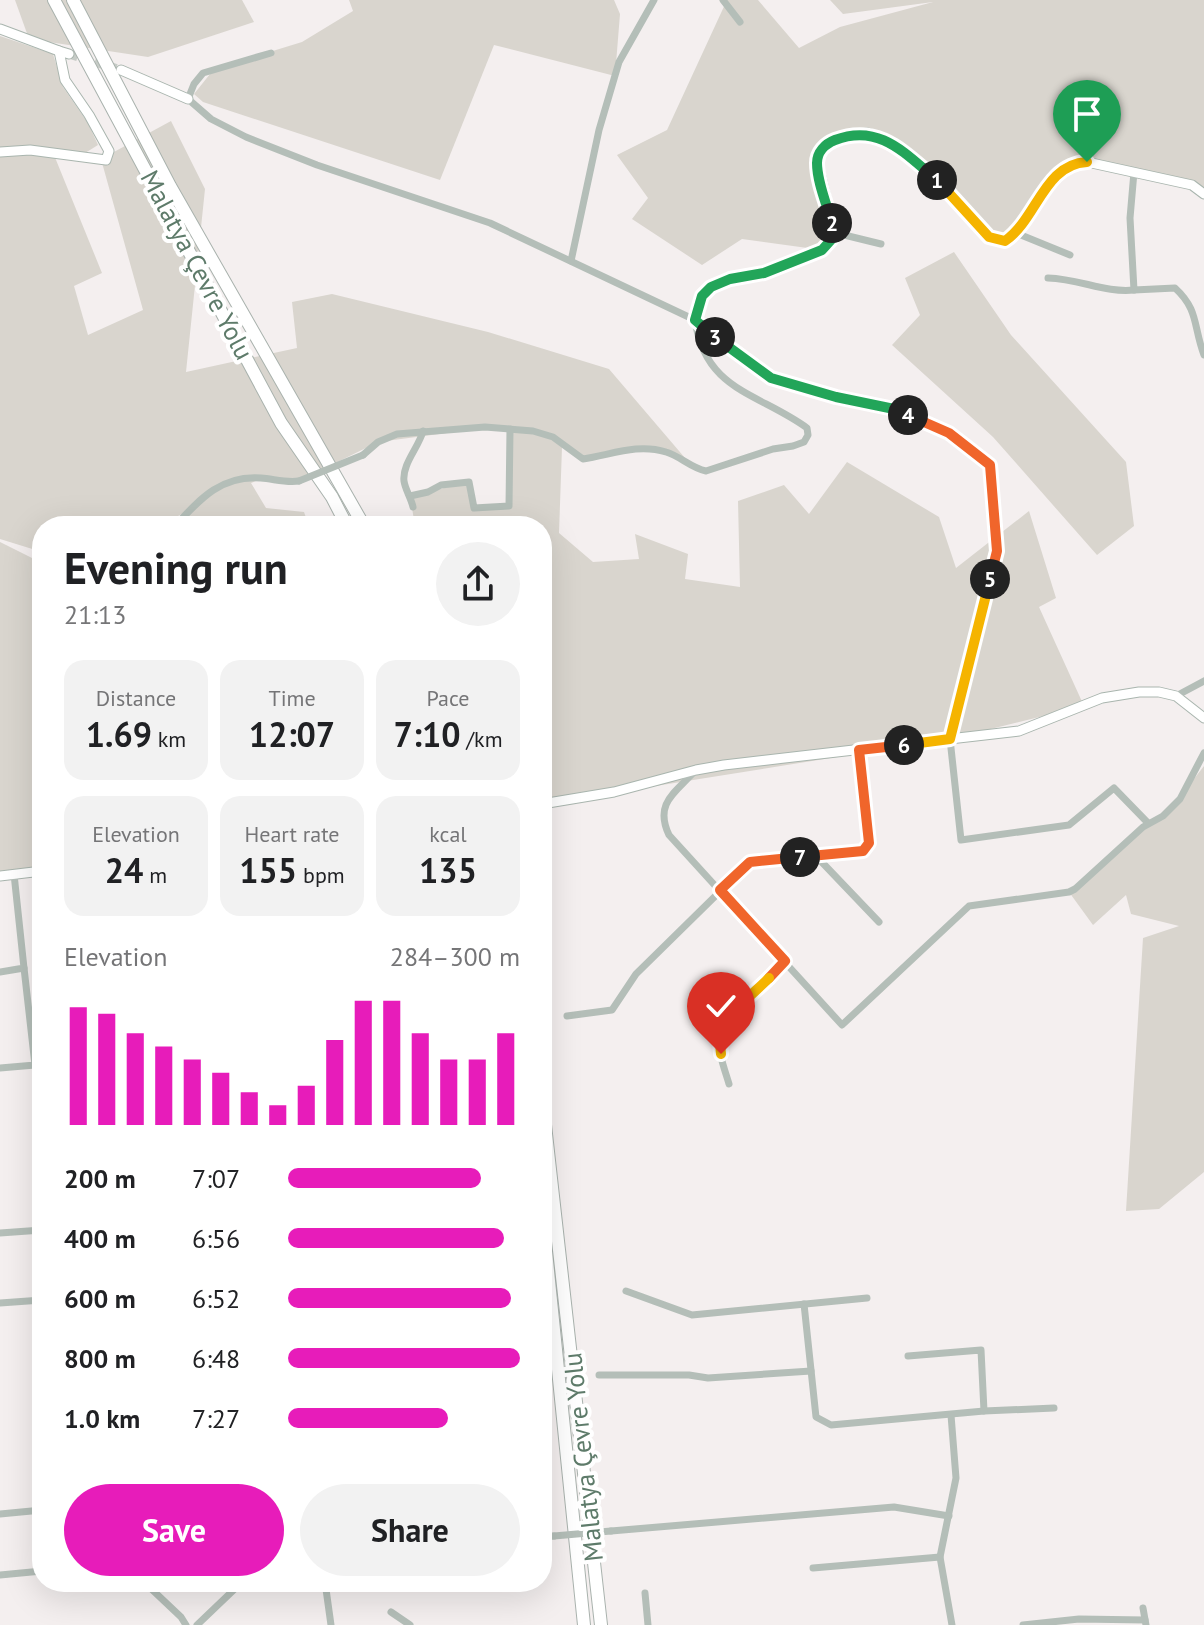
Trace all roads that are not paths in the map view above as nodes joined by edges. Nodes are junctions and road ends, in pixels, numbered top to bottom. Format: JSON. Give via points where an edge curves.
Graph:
{"nodes":[{"id":1,"x":54,"y":0,"type":"edge"},
{"id":2,"x":73,"y":0,"type":"edge"},
{"id":3,"x":654,"y":0,"type":"edge"},
{"id":4,"x":723,"y":0,"type":"edge"},
{"id":5,"x":740,"y":22,"type":"dead end"},
{"id":6,"x":0,"y":29,"type":"edge"},
{"id":7,"x":271,"y":53,"type":"dead end"},
{"id":8,"x":121,"y":70,"type":"tunnel mouth"},
{"id":9,"x":188,"y":99,"type":"junction"},
{"id":10,"x":0,"y":152,"type":"edge"},
{"id":11,"x":1134,"y":172,"type":"junction"},
{"id":12,"x":1204,"y":194,"type":"edge"},
{"id":13,"x":832,"y":232,"type":"junction"},
{"id":14,"x":1016,"y":233,"type":"junction"},
{"id":15,"x":881,"y":244,"type":"dead end"},
{"id":16,"x":1070,"y":255,"type":"dead end"},
{"id":17,"x":571,"y":261,"type":"junction"},
{"id":18,"x":1048,"y":278,"type":"dead end"},
{"id":19,"x":1134,"y":290,"type":"junction"},
{"id":20,"x":695,"y":320,"type":"junction"},
{"id":21,"x":1204,"y":355,"type":"edge"},
{"id":22,"x":510,"y":429,"type":"junction"},
{"id":23,"x":423,"y":431,"type":"junction"},
{"id":24,"x":410,"y":496,"type":"junction"},
{"id":25,"x":413,"y":507,"type":"dead end"},
{"id":26,"x":184,"y":516,"type":"edge"},
{"id":27,"x":342,"y":516,"type":"edge"},
{"id":28,"x":358,"y":516,"type":"edge"},
{"id":29,"x":1204,"y":681,"type":"edge"},
{"id":30,"x":1176,"y":696,"type":"junction"},
{"id":31,"x":1204,"y":718,"type":"edge"},
{"id":32,"x":950,"y":739,"type":"junction"},
{"id":33,"x":859,"y":750,"type":"junction"},
{"id":34,"x":1204,"y":753,"type":"edge"},
{"id":35,"x":696,"y":770,"type":"junction"},
{"id":36,"x":552,"y":802,"type":"edge"},
{"id":37,"x":1148,"y":823,"type":"junction"},
{"id":38,"x":816,"y":856,"type":"junction"},
{"id":39,"x":32,"y":872,"type":"edge"},
{"id":40,"x":14,"y":874,"type":"junction"},
{"id":41,"x":0,"y":876,"type":"edge"},
{"id":42,"x":720,"y":890,"type":"junction"},
{"id":43,"x":879,"y":922,"type":"dead end"},
{"id":44,"x":785,"y":961,"type":"junction"},
{"id":45,"x":24,"y":968,"type":"junction"},
{"id":46,"x":0,"y":972,"type":"edge"},
{"id":47,"x":567,"y":1016,"type":"dead end"},
{"id":48,"x":32,"y":1021,"type":"edge"},
{"id":49,"x":0,"y":1068,"type":"edge"},
{"id":50,"x":32,"y":1068,"type":"edge"},
{"id":51,"x":729,"y":1084,"type":"dead end"},
{"id":52,"x":552,"y":1187,"type":"edge"},
{"id":53,"x":32,"y":1231,"type":"edge"},
{"id":54,"x":0,"y":1233,"type":"edge"},
{"id":55,"x":626,"y":1291,"type":"dead end"},
{"id":56,"x":867,"y":1298,"type":"dead end"},
{"id":57,"x":32,"y":1301,"type":"edge"},
{"id":58,"x":0,"y":1303,"type":"edge"},
{"id":59,"x":804,"y":1304,"type":"junction"},
{"id":60,"x":552,"y":1310,"type":"edge"},
{"id":61,"x":908,"y":1356,"type":"dead end"},
{"id":62,"x":811,"y":1371,"type":"junction"},
{"id":63,"x":599,"y":1375,"type":"dead end"},
{"id":64,"x":1054,"y":1408,"type":"dead end"},
{"id":65,"x":984,"y":1411,"type":"junction"},
{"id":66,"x":951,"y":1415,"type":"junction"},
{"id":67,"x":32,"y":1511,"type":"edge"},
{"id":68,"x":0,"y":1514,"type":"edge"},
{"id":69,"x":949,"y":1516,"type":"junction"},
{"id":70,"x":552,"y":1536,"type":"edge"},
{"id":71,"x":940,"y":1557,"type":"junction"},
{"id":72,"x":813,"y":1568,"type":"dead end"},
{"id":73,"x":32,"y":1572,"type":"edge"},
{"id":74,"x":0,"y":1575,"type":"edge"},
{"id":75,"x":155,"y":1592,"type":"edge"},
{"id":76,"x":232,"y":1592,"type":"edge"},
{"id":77,"x":326,"y":1592,"type":"edge"},
{"id":78,"x":645,"y":1593,"type":"dead end"},
{"id":79,"x":1143,"y":1608,"type":"dead end"},
{"id":80,"x":391,"y":1612,"type":"dead end"},
{"id":81,"x":1080,"y":1622,"type":"edge"},
{"id":82,"x":1146,"y":1622,"type":"edge"},
{"id":83,"x":186,"y":1625,"type":"edge"},
{"id":84,"x":197,"y":1625,"type":"edge"},
{"id":85,"x":331,"y":1625,"type":"edge"},
{"id":86,"x":410,"y":1625,"type":"edge"},
{"id":87,"x":584,"y":1625,"type":"edge"},
{"id":88,"x":601,"y":1625,"type":"edge"},
{"id":89,"x":648,"y":1625,"type":"edge"},
{"id":90,"x":952,"y":1625,"type":"edge"},
{"id":91,"x":1023,"y":1625,"type":"edge"}],
"edges":[{"from":1,"to":27,"type":"highway","name":"Malatya Çevre Yolu","via":[[281,423]]},
{"from":2,"to":28,"type":"highway","name":"Malatya Çevre Yolu","via":[[170,186]]},
{"from":3,"to":17,"type":"street","via":[[619,62]]},
{"from":4,"to":5,"type":"street"},
{"from":6,"to":10,"type":"street","via":[[64,53],[65,80],[109,151],[106,160],[30,150]]},
{"from":7,"to":9,"type":"street","via":[[203,73]]},
{"from":8,"to":9,"type":"street"},
{"from":9,"to":17,"type":"street","via":[[211,119],[246,137],[490,223]]},
{"from":11,"to":12,"type":"street","via":[[1192,185]]},
{"from":11,"to":14,"type":"street","via":[[1074,163],[1059,171]]},
{"from":11,"to":19,"type":"street"},
{"from":13,"to":14,"type":"street","via":[[817,161],[821,150],[836,139],[867,133],[888,141],[937,180],[989,237],[1005,241]]},
{"from":13,"to":15,"type":"street"},
{"from":13,"to":20,"type":"street","via":[[822,250],[711,287],[702,296]]},
{"from":14,"to":16,"type":"street"},
{"from":17,"to":20,"type":"street"},
{"from":18,"to":19,"type":"street","via":[[1110,291]]},
{"from":19,"to":21,"type":"street","via":[[1175,288],[1193,308]]},
{"from":20,"to":22,"type":"street","via":[[703,350],[717,372],[807,428],[804,442],[706,471],[676,455],[644,448],[583,459],[553,437]]},
{"from":20,"to":32,"type":"street","via":[[771,378],[894,409],[949,433],[990,465],[997,551]]},
{"from":22,"to":23,"type":"street"},
{"from":22,"to":24,"type":"street","via":[[509,506],[474,508],[469,482]]},
{"from":23,"to":24,"type":"street","via":[[404,475]]},
{"from":23,"to":26,"type":"street","bridge":true,"via":[[397,434],[363,455],[299,481],[232,479]]},
{"from":24,"to":25,"type":"street"},
{"from":29,"to":30,"type":"street"},
{"from":30,"to":31,"type":"street"},
{"from":30,"to":32,"type":"street","via":[[1139,692],[1102,698],[1019,731]]},
{"from":32,"to":33,"type":"street"},
{"from":32,"to":37,"type":"street","via":[[961,840],[1069,825],[1114,788]]},
{"from":33,"to":35,"type":"street"},
{"from":33,"to":38,"type":"street","via":[[869,843],[863,851]]},
{"from":34,"to":37,"type":"street","via":[[1180,799]]},
{"from":35,"to":36,"type":"street","via":[[639,787]]},
{"from":35,"to":42,"type":"street","via":[[665,803],[662,816],[669,835]]},
{"from":37,"to":44,"type":"street","via":[[1069,892],[969,906],[842,1025]]},
{"from":38,"to":42,"type":"street","via":[[750,862]]},
{"from":38,"to":43,"type":"street"},
{"from":39,"to":40,"type":"street"},
{"from":40,"to":41,"type":"street"},
{"from":40,"to":45,"type":"street"},
{"from":42,"to":44,"type":"street"},
{"from":42,"to":47,"type":"street","via":[[636,974],[612,1010]]},
{"from":44,"to":51,"type":"street","via":[[724,1026],[719,1041]]},
{"from":45,"to":46,"type":"street"},
{"from":45,"to":48,"type":"street"},
{"from":49,"to":50,"type":"street"},
{"from":52,"to":88,"type":"highway","name":"Malatya Çevre Yolu"},
{"from":53,"to":54,"type":"street"},
{"from":55,"to":59,"type":"street","via":[[692,1315]]},
{"from":56,"to":59,"type":"street"},
{"from":57,"to":58,"type":"street"},
{"from":59,"to":62,"type":"street"},
{"from":60,"to":87,"type":"highway","name":"Malatya Çevre Yolu"},
{"from":61,"to":65,"type":"street","via":[[981,1350]]},
{"from":62,"to":63,"type":"street","via":[[708,1378]]},
{"from":62,"to":66,"type":"street","via":[[816,1417],[831,1425]]},
{"from":64,"to":65,"type":"street"},
{"from":65,"to":66,"type":"street"},
{"from":66,"to":69,"type":"street","via":[[956,1478]]},
{"from":67,"to":68,"type":"street"},
{"from":69,"to":70,"type":"street","bridge":true,"via":[[879,1508]]},
{"from":69,"to":71,"type":"street"},
{"from":71,"to":72,"type":"street"},
{"from":71,"to":90,"type":"street"},
{"from":73,"to":74,"type":"street"},
{"from":75,"to":83,"type":"street"},
{"from":76,"to":84,"type":"street"},
{"from":77,"to":85,"type":"street"},
{"from":78,"to":89,"type":"street"},
{"from":79,"to":82,"type":"street"},
{"from":80,"to":86,"type":"street"},
{"from":81,"to":82,"type":"street"},
{"from":81,"to":91,"type":"street"}]}
